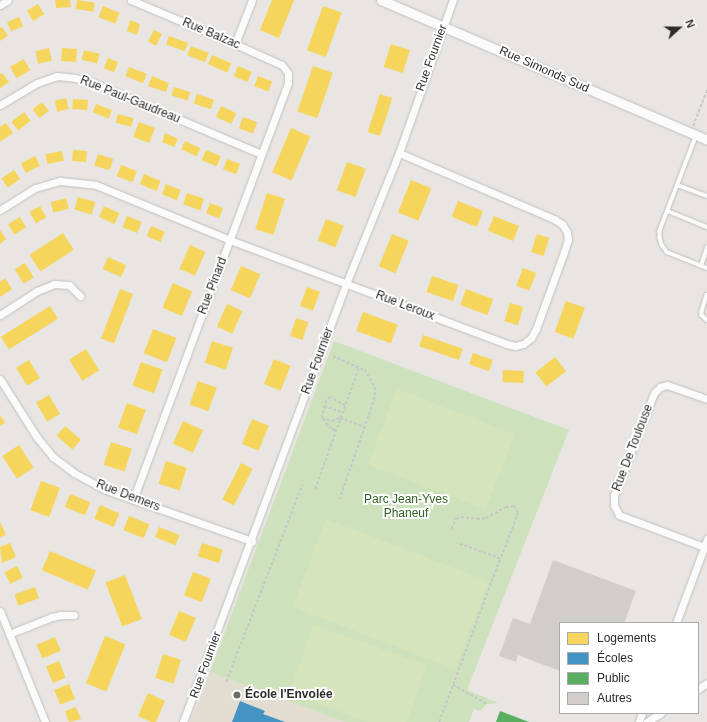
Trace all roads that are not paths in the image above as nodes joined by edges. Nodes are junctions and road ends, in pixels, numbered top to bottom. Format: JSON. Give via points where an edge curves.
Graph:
{"nodes":[{"id":1,"x":8,"y":0,"type":"edge"},
{"id":2,"x":131,"y":0,"type":"edge"},
{"id":3,"x":252,"y":0,"type":"edge"},
{"id":4,"x":381,"y":0,"type":"edge"},
{"id":5,"x":454,"y":0,"type":"edge"},
{"id":6,"x":0,"y":5,"type":"edge"},
{"id":7,"x":443,"y":26,"type":"junction"},
{"id":8,"x":236,"y":44,"type":"junction"},
{"id":9,"x":288,"y":73,"type":"joint"},
{"id":10,"x":0,"y":105,"type":"edge"},
{"id":11,"x":693,"y":134,"type":"junction"},
{"id":12,"x":707,"y":140,"type":"edge"},
{"id":13,"x":399,"y":153,"type":"junction"},
{"id":14,"x":261,"y":154,"type":"junction"},
{"id":15,"x":677,"y":185,"type":"junction"},
{"id":16,"x":707,"y":196,"type":"edge"},
{"id":17,"x":0,"y":210,"type":"edge"},
{"id":18,"x":668,"y":211,"type":"junction"},
{"id":19,"x":707,"y":227,"type":"edge"},
{"id":20,"x":230,"y":240,"type":"junction"},
{"id":21,"x":707,"y":248,"type":"edge"},
{"id":22,"x":701,"y":266,"type":"junction"},
{"id":23,"x":707,"y":268,"type":"edge"},
{"id":24,"x":346,"y":284,"type":"junction"},
{"id":25,"x":707,"y":295,"type":"edge"},
{"id":26,"x":80,"y":296,"type":"dead end"},
{"id":27,"x":0,"y":315,"type":"edge"},
{"id":28,"x":707,"y":320,"type":"edge"},
{"id":29,"x":0,"y":379,"type":"edge"},
{"id":30,"x":707,"y":399,"type":"edge"},
{"id":31,"x":133,"y":499,"type":"junction"},
{"id":32,"x":707,"y":539,"type":"edge"},
{"id":33,"x":252,"y":541,"type":"junction"},
{"id":34,"x":706,"y":547,"type":"edge"},
{"id":35,"x":0,"y":611,"type":"edge"},
{"id":36,"x":74,"y":615,"type":"dead end"},
{"id":37,"x":676,"y":622,"type":"edge"},
{"id":38,"x":9,"y":634,"type":"junction"},
{"id":39,"x":659,"y":714,"type":"edge"},
{"id":40,"x":44,"y":722,"type":"edge"},
{"id":41,"x":183,"y":722,"type":"edge"},
{"id":42,"x":647,"y":722,"type":"edge"}],
"edges":[{"from":1,"to":6,"type":"street"},
{"from":2,"to":8,"type":"street","name":"Rue Balzac"},
{"from":3,"to":8,"type":"street"},
{"from":4,"to":7,"type":"street","name":"Rue Simonds Sud"},
{"from":5,"to":7,"type":"street","name":"Rue Fournier"},
{"from":7,"to":11,"type":"street","name":"Rue Simonds Sud"},
{"from":7,"to":13,"type":"street","name":"Rue Fournier"},
{"from":8,"to":9,"type":"street","name":"Rue Balzac","via":[[282,65]]},
{"from":9,"to":14,"type":"street","name":"Rue Pinard","via":[[288,83]]},
{"from":10,"to":14,"type":"street","name":"Rue Paul-Gaudreau","via":[[37,83],[57,76],[75,78],[94,83]]},
{"from":11,"to":12,"type":"street","name":"Rue Simonds Sud"},
{"from":11,"to":15,"type":"lane"},
{"from":13,"to":24,"type":"street","name":"Rue Fournier"},
{"from":13,"to":24,"type":"street","name":"Rue Leroux","via":[[562,224],[568,240],[536,329],[531,338],[515,346]]},
{"from":14,"to":20,"type":"street","name":"Rue Pinard"},
{"from":15,"to":16,"type":"lane"},
{"from":15,"to":18,"type":"lane"},
{"from":17,"to":20,"type":"street","name":"Rue Leroux","via":[[35,188],[60,181],[96,185]]},
{"from":18,"to":19,"type":"lane"},
{"from":18,"to":22,"type":"lane","via":[[660,231],[662,245],[667,252]]},
{"from":20,"to":24,"type":"street","name":"Rue Leroux"},
{"from":20,"to":31,"type":"street","name":"Rue Pinard"},
{"from":21,"to":22,"type":"lane"},
{"from":22,"to":23,"type":"lane"},
{"from":24,"to":33,"type":"street","name":"Rue Fournier"},
{"from":25,"to":28,"type":"lane","via":[[702,311]]},
{"from":26,"to":27,"type":"street","via":[[68,284],[54,284]]},
{"from":29,"to":31,"type":"street","name":"Rue Demers","via":[[36,436],[53,457],[74,473],[106,490]]},
{"from":30,"to":34,"type":"street","name":"Rue De Toulouse","via":[[667,385],[654,393],[614,495],[614,505],[620,515]]},
{"from":31,"to":33,"type":"street","name":"Rue Demers"},
{"from":32,"to":34,"type":"street"},
{"from":33,"to":41,"type":"street","name":"Rue Fournier"},
{"from":34,"to":37,"type":"street"},
{"from":35,"to":38,"type":"street"},
{"from":36,"to":38,"type":"street","via":[[52,617]]},
{"from":38,"to":40,"type":"street"},
{"from":39,"to":42,"type":"street"}]}
